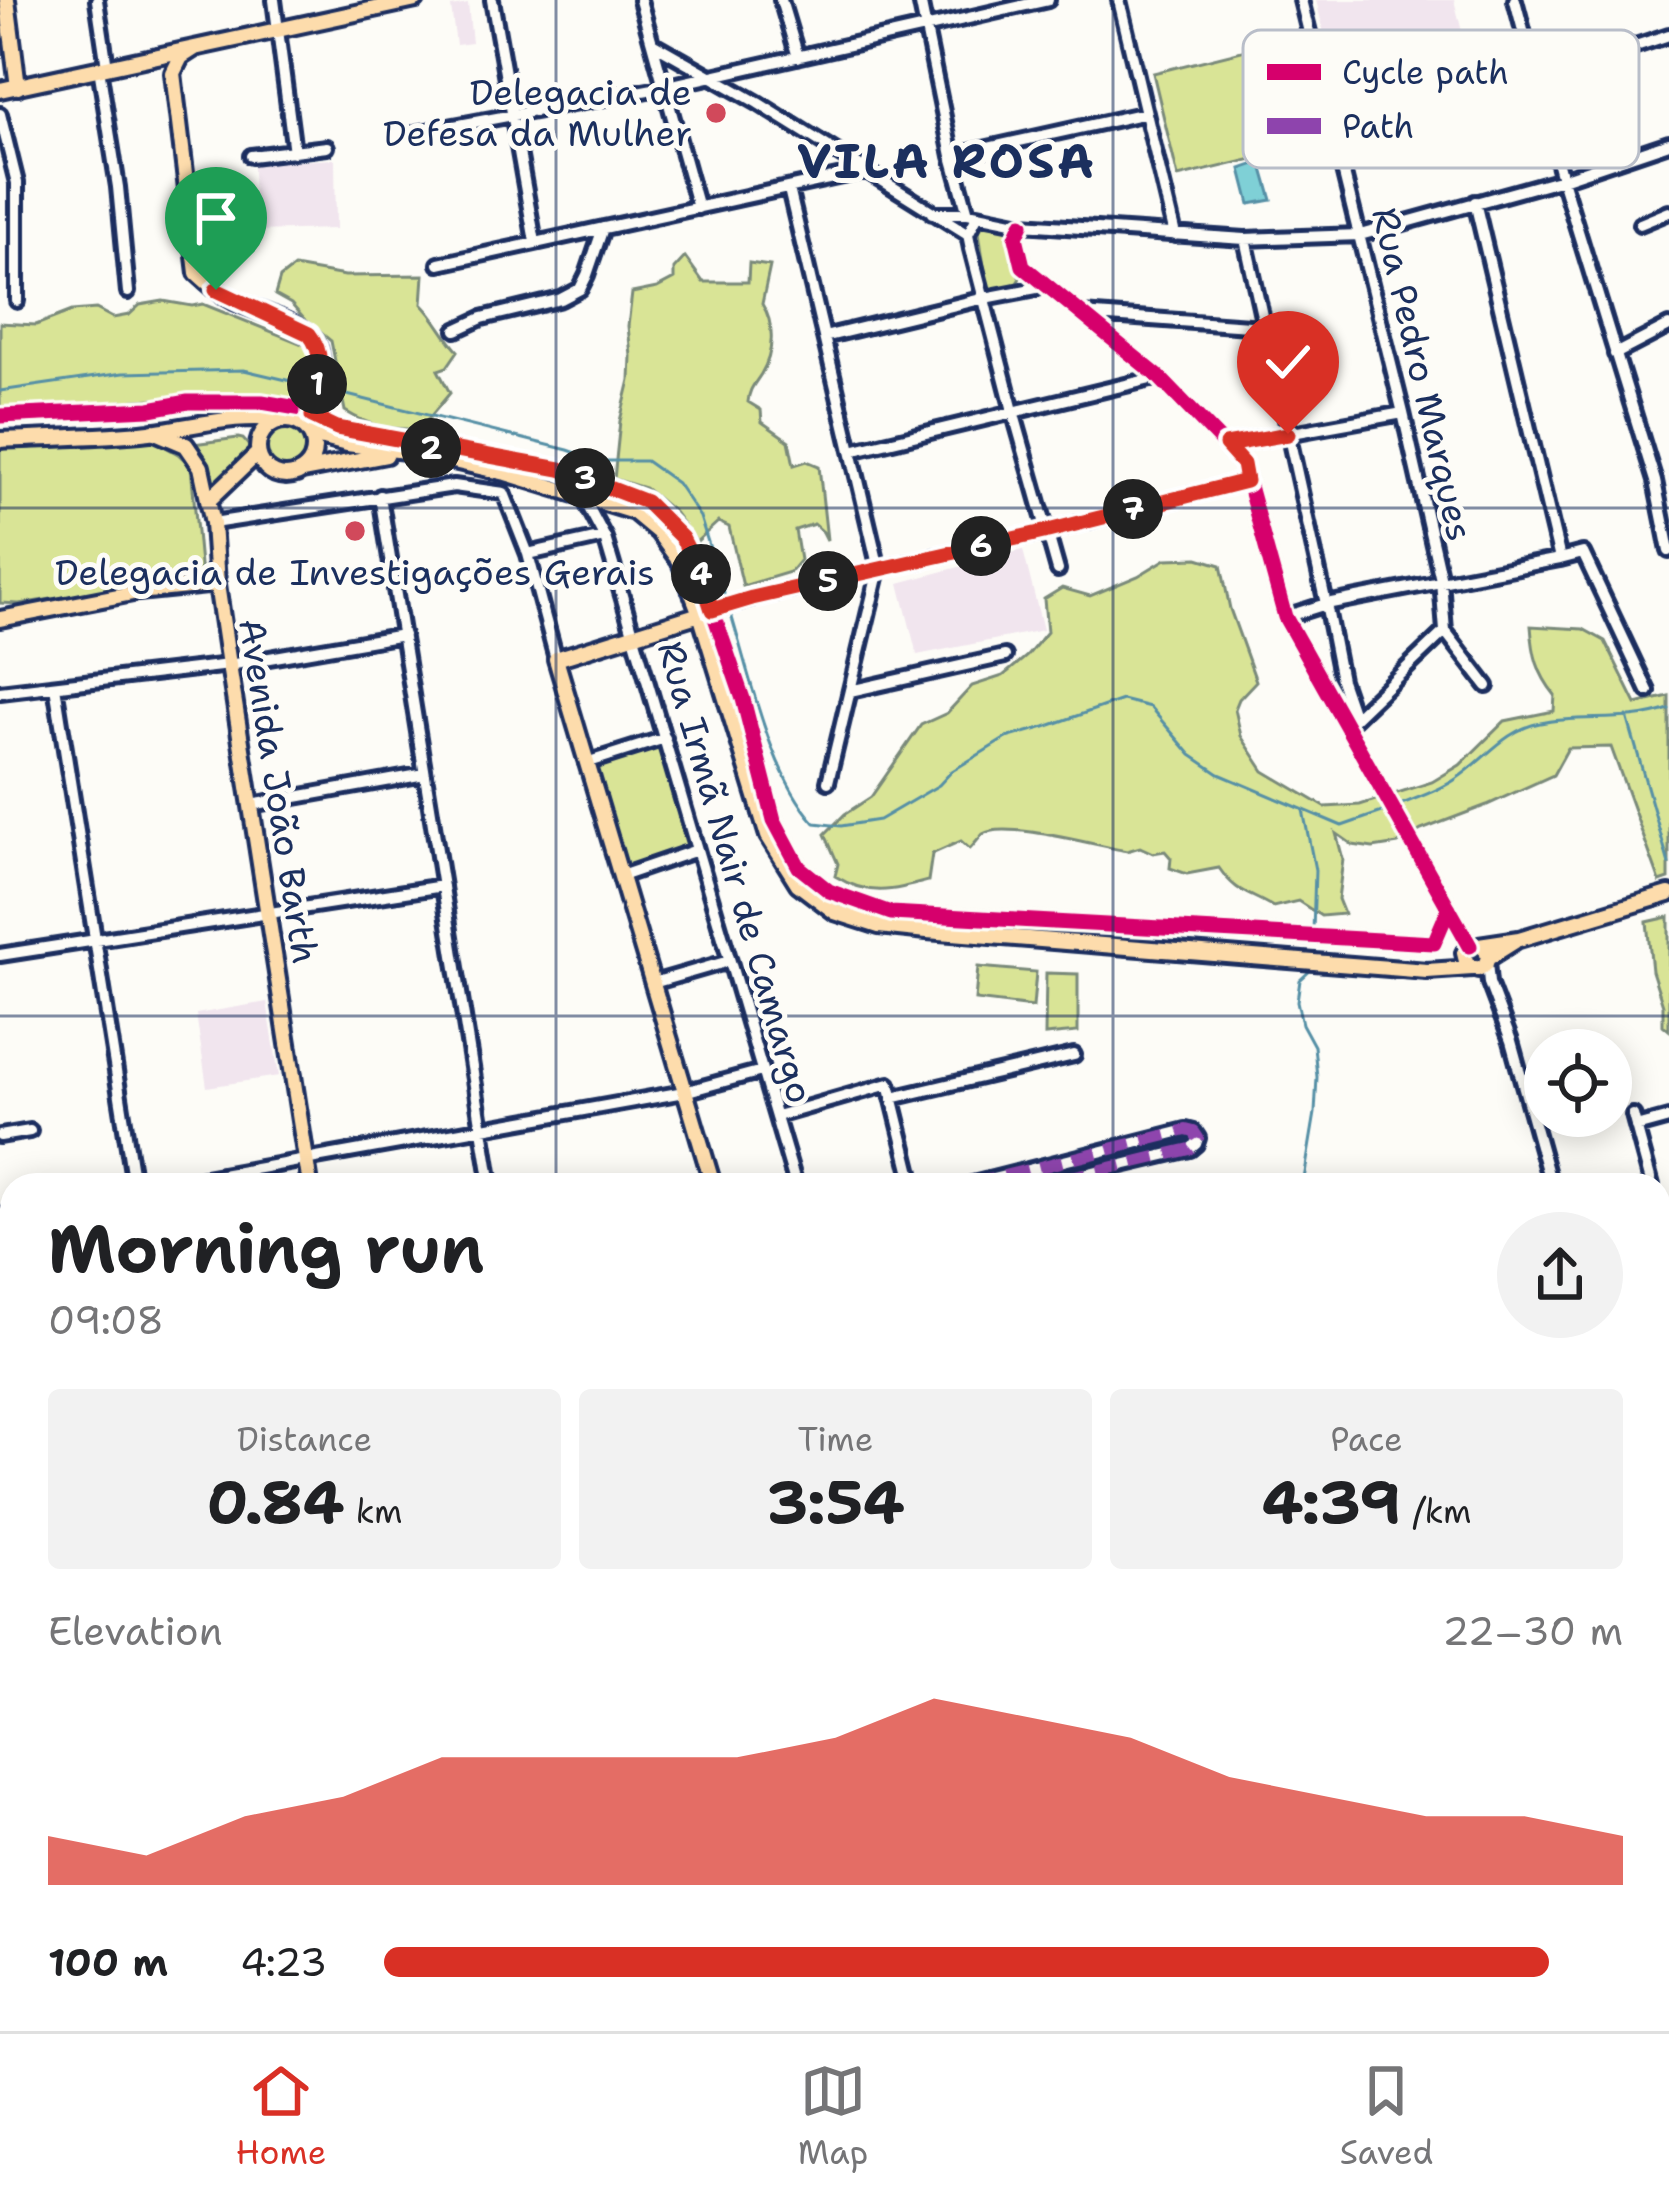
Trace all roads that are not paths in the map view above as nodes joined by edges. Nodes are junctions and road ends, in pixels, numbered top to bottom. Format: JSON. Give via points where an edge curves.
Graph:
{"nodes":[{"id":1,"x":8,"y":0,"type":"edge"},
{"id":2,"x":97,"y":0,"type":"edge"},
{"id":3,"x":274,"y":0,"type":"edge"},
{"id":4,"x":416,"y":0,"type":"edge"},
{"id":5,"x":492,"y":0,"type":"edge"},
{"id":6,"x":640,"y":0,"type":"edge"},
{"id":7,"x":782,"y":0,"type":"edge"},
{"id":8,"x":920,"y":0,"type":"edge"},
{"id":9,"x":1048,"y":0,"type":"edge"},
{"id":10,"x":1118,"y":0,"type":"edge"},
{"id":11,"x":1301,"y":0,"type":"edge"},
{"id":12,"x":1515,"y":0,"type":"edge"},
{"id":13,"x":926,"y":28,"type":"junction"},
{"id":14,"x":277,"y":30,"type":"junction"},
{"id":15,"x":1309,"y":30,"type":"edge"},
{"id":16,"x":1523,"y":30,"type":"edge"},
{"id":17,"x":1669,"y":35,"type":"edge"},
{"id":18,"x":654,"y":44,"type":"junction"},
{"id":19,"x":1639,"y":45,"type":"edge"},
{"id":20,"x":195,"y":48,"type":"junction"},
{"id":21,"x":798,"y":57,"type":"junction"},
{"id":22,"x":154,"y":58,"type":"junction"},
{"id":23,"x":103,"y":68,"type":"junction"},
{"id":24,"x":173,"y":73,"type":"junction"},
{"id":25,"x":709,"y":77,"type":"junction"},
{"id":26,"x":18,"y":86,"type":"junction"},
{"id":27,"x":664,"y":87,"type":"junction"},
{"id":28,"x":0,"y":90,"type":"edge"},
{"id":29,"x":1146,"y":112,"type":"junction"},
{"id":30,"x":0,"y":114,"type":"edge"},
{"id":31,"x":513,"y":116,"type":"junction"},
{"id":32,"x":416,"y":133,"type":"dead end"},
{"id":33,"x":1669,"y":143,"type":"edge"},
{"id":34,"x":327,"y":147,"type":"dead end"},
{"id":35,"x":294,"y":152,"type":"junction"},
{"id":36,"x":1639,"y":153,"type":"edge"},
{"id":37,"x":251,"y":156,"type":"dead end"},
{"id":38,"x":952,"y":156,"type":"junction"},
{"id":39,"x":1343,"y":168,"type":"edge"},
{"id":40,"x":1559,"y":168,"type":"edge"},
{"id":41,"x":1593,"y":168,"type":"edge"},
{"id":42,"x":866,"y":171,"type":"junction"},
{"id":43,"x":1562,"y":178,"type":"junction"},
{"id":44,"x":789,"y":189,"type":"junction"},
{"id":45,"x":1475,"y":202,"type":"junction"},
{"id":46,"x":698,"y":208,"type":"junction"},
{"id":47,"x":1669,"y":212,"type":"edge"},
{"id":48,"x":932,"y":213,"type":"junction"},
{"id":49,"x":973,"y":214,"type":"junction"},
{"id":50,"x":1022,"y":224,"type":"junction"},
{"id":51,"x":1640,"y":224,"type":"dead end"},
{"id":52,"x":603,"y":228,"type":"junction"},
{"id":53,"x":968,"y":234,"type":"junction"},
{"id":54,"x":1175,"y":235,"type":"junction"},
{"id":55,"x":1360,"y":235,"type":"junction"},
{"id":56,"x":1245,"y":239,"type":"junction"},
{"id":57,"x":535,"y":242,"type":"junction"},
{"id":58,"x":440,"y":264,"type":"dead end"},
{"id":59,"x":1023,"y":266,"type":"junction"},
{"id":60,"x":1047,"y":286,"type":"junction"},
{"id":61,"x":128,"y":292,"type":"dead end"},
{"id":62,"x":1016,"y":292,"type":"junction"},
{"id":63,"x":985,"y":298,"type":"junction"},
{"id":64,"x":17,"y":301,"type":"dead end"},
{"id":65,"x":1079,"y":314,"type":"junction"},
{"id":66,"x":1669,"y":326,"type":"edge"},
{"id":67,"x":1263,"y":327,"type":"junction"},
{"id":68,"x":456,"y":330,"type":"dead end"},
{"id":69,"x":824,"y":337,"type":"junction"},
{"id":70,"x":1615,"y":354,"type":"junction"},
{"id":71,"x":1160,"y":377,"type":"junction"},
{"id":72,"x":313,"y":398,"type":"junction"},
{"id":73,"x":1013,"y":411,"type":"junction"},
{"id":74,"x":1403,"y":413,"type":"junction"},
{"id":75,"x":286,"y":420,"type":"junction"},
{"id":76,"x":218,"y":421,"type":"junction"},
{"id":77,"x":153,"y":431,"type":"junction"},
{"id":78,"x":1288,"y":434,"type":"junction"},
{"id":79,"x":312,"y":435,"type":"junction"},
{"id":80,"x":0,"y":440,"type":"edge"},
{"id":81,"x":1226,"y":445,"type":"junction"},
{"id":82,"x":258,"y":448,"type":"junction"},
{"id":83,"x":851,"y":451,"type":"junction"},
{"id":84,"x":414,"y":452,"type":"junction"},
{"id":85,"x":302,"y":471,"type":"junction"},
{"id":86,"x":1669,"y":473,"type":"edge"},
{"id":87,"x":282,"y":476,"type":"junction"},
{"id":88,"x":235,"y":477,"type":"junction"},
{"id":89,"x":1246,"y":481,"type":"junction"},
{"id":90,"x":1655,"y":481,"type":"junction"},
{"id":91,"x":582,"y":495,"type":"junction"},
{"id":92,"x":380,"y":496,"type":"junction"},
{"id":93,"x":208,"y":501,"type":"junction"},
{"id":94,"x":590,"y":510,"type":"junction"},
{"id":95,"x":213,"y":523,"type":"junction"},
{"id":96,"x":1048,"y":531,"type":"junction"},
{"id":97,"x":604,"y":537,"type":"junction"},
{"id":98,"x":580,"y":543,"type":"junction"},
{"id":99,"x":1669,"y":551,"type":"edge"},
{"id":100,"x":528,"y":554,"type":"junction"},
{"id":101,"x":1560,"y":559,"type":"junction"},
{"id":102,"x":879,"y":569,"type":"junction"},
{"id":103,"x":1058,"y":570,"type":"dead end"},
{"id":104,"x":1441,"y":580,"type":"junction"},
{"id":105,"x":217,"y":584,"type":"junction"},
{"id":106,"x":1326,"y":604,"type":"junction"},
{"id":107,"x":700,"y":614,"type":"junction"},
{"id":108,"x":1285,"y":617,"type":"junction"},
{"id":109,"x":0,"y":619,"type":"edge"},
{"id":110,"x":1445,"y":631,"type":"junction"},
{"id":111,"x":634,"y":634,"type":"junction"},
{"id":112,"x":403,"y":635,"type":"junction"},
{"id":113,"x":1004,"y":656,"type":"dead end"},
{"id":114,"x":556,"y":659,"type":"junction"},
{"id":115,"x":229,"y":665,"type":"junction"},
{"id":116,"x":55,"y":686,"type":"junction"},
{"id":117,"x":1487,"y":686,"type":"dead end"},
{"id":118,"x":850,"y":691,"type":"junction"},
{"id":119,"x":1648,"y":691,"type":"dead end"},
{"id":120,"x":0,"y":692,"type":"edge"},
{"id":121,"x":1350,"y":722,"type":"junction"},
{"id":122,"x":664,"y":738,"type":"junction"},
{"id":123,"x":586,"y":763,"type":"junction"},
{"id":124,"x":425,"y":774,"type":"junction"},
{"id":125,"x":828,"y":782,"type":"dead end"},
{"id":126,"x":251,"y":805,"type":"junction"},
{"id":127,"x":697,"y":850,"type":"junction"},
{"id":128,"x":621,"y":876,"type":"junction"},
{"id":129,"x":443,"y":886,"type":"junction"},
{"id":130,"x":1669,"y":894,"type":"edge"},
{"id":131,"x":268,"y":914,"type":"junction"},
{"id":132,"x":94,"y":940,"type":"junction"},
{"id":133,"x":0,"y":955,"type":"edge"},
{"id":134,"x":1476,"y":957,"type":"junction"},
{"id":135,"x":729,"y":961,"type":"junction"},
{"id":136,"x":653,"y":983,"type":"junction"},
{"id":137,"x":1074,"y":1054,"type":"dead end"},
{"id":138,"x":762,"y":1071,"type":"junction"},
{"id":139,"x":684,"y":1092,"type":"junction"},
{"id":140,"x":892,"y":1098,"type":"junction"},
{"id":141,"x":777,"y":1116,"type":"junction"},
{"id":142,"x":1669,"y":1118,"type":"edge"},
{"id":143,"x":482,"y":1128,"type":"junction"},
{"id":144,"x":30,"y":1131,"type":"dead end"},
{"id":145,"x":0,"y":1136,"type":"edge"},
{"id":146,"x":1103,"y":1152,"type":"junction"},
{"id":147,"x":306,"y":1160,"type":"junction"},
{"id":148,"x":1108,"y":1168,"type":"junction"},
{"id":149,"x":132,"y":1173,"type":"edge"},
{"id":150,"x":233,"y":1173,"type":"edge"},
{"id":151,"x":308,"y":1173,"type":"edge"},
{"id":152,"x":489,"y":1173,"type":"edge"},
{"id":153,"x":708,"y":1173,"type":"edge"},
{"id":154,"x":793,"y":1173,"type":"edge"},
{"id":155,"x":911,"y":1173,"type":"edge"},
{"id":156,"x":1034,"y":1173,"type":"edge"},
{"id":157,"x":1087,"y":1173,"type":"edge"},
{"id":158,"x":1548,"y":1173,"type":"edge"},
{"id":159,"x":1649,"y":1173,"type":"edge"}],
"edges":[{"from":1,"to":26,"type":"main road"},
{"from":2,"to":23,"type":"street"},
{"from":3,"to":14,"type":"street"},
{"from":4,"to":14,"type":"main road"},
{"from":5,"to":31,"type":"street"},
{"from":6,"to":18,"type":"street"},
{"from":7,"to":21,"type":"street"},
{"from":8,"to":13,"type":"street"},
{"from":9,"to":13,"type":"street"},
{"from":10,"to":29,"type":"street"},
{"from":11,"to":15,"type":"street","name":"Rua Pedro Marques"},
{"from":12,"to":16,"type":"street"},
{"from":13,"to":21,"type":"street"},
{"from":13,"to":38,"type":"street"},
{"from":14,"to":20,"type":"main road"},
{"from":14,"to":35,"type":"street"},
{"from":17,"to":19,"type":"street"},
{"from":18,"to":25,"type":"street"},
{"from":18,"to":27,"type":"street"},
{"from":20,"to":22,"type":"main road"},
{"from":20,"to":24,"type":"main road"},
{"from":21,"to":25,"type":"street"},
{"from":22,"to":23,"type":"main road"},
{"from":22,"to":24,"type":"main road"},
{"from":23,"to":26,"type":"main road"},
{"from":23,"to":61,"type":"street"},
{"from":24,"to":72,"type":"main road","via":[[197,273],[233,300],[309,334],[319,347]]},
{"from":25,"to":27,"type":"street"},
{"from":25,"to":42,"type":"street"},
{"from":26,"to":28,"type":"main road"},
{"from":27,"to":31,"type":"street"},
{"from":27,"to":46,"type":"street"},
{"from":29,"to":38,"type":"street"},
{"from":29,"to":54,"type":"street"},
{"from":30,"to":64,"type":"street","via":[[17,183]]},
{"from":31,"to":32,"type":"street"},
{"from":31,"to":57,"type":"street"},
{"from":33,"to":36,"type":"street"},
{"from":34,"to":35,"type":"street"},
{"from":35,"to":37,"type":"street"},
{"from":38,"to":49,"type":"street"},
{"from":39,"to":55,"type":"street","name":"Rua Pedro Marques"},
{"from":40,"to":43,"type":"street"},
{"from":41,"to":43,"type":"street"},
{"from":42,"to":44,"type":"street"},
{"from":42,"to":48,"type":"street"},
{"from":43,"to":45,"type":"street"},
{"from":43,"to":70,"type":"street"},
{"from":44,"to":46,"type":"street"},
{"from":44,"to":69,"type":"street"},
{"from":45,"to":55,"type":"street"},
{"from":45,"to":101,"type":"street"},
{"from":46,"to":52,"type":"street"},
{"from":47,"to":51,"type":"street"},
{"from":48,"to":49,"type":"street"},
{"from":48,"to":53,"type":"street"},
{"from":49,"to":50,"type":"street"},
{"from":49,"to":53,"type":"street"},
{"from":50,"to":54,"type":"street"},
{"from":50,"to":59,"type":"street","via":[[1016,237]]},
{"from":52,"to":57,"type":"street"},
{"from":52,"to":68,"type":"street","via":[[580,289]]},
{"from":53,"to":63,"type":"street"},
{"from":54,"to":56,"type":"street"},
{"from":55,"to":56,"type":"street"},
{"from":55,"to":74,"type":"street","name":"Rua Pedro Marques"},
{"from":56,"to":67,"type":"street"},
{"from":57,"to":58,"type":"street"},
{"from":59,"to":60,"type":"street"},
{"from":59,"to":62,"type":"street"},
{"from":60,"to":62,"type":"street"},
{"from":60,"to":65,"type":"street"},
{"from":62,"to":63,"type":"street"},
{"from":63,"to":69,"type":"street"},
{"from":63,"to":73,"type":"street"},
{"from":65,"to":67,"type":"street"},
{"from":65,"to":71,"type":"street"},
{"from":66,"to":70,"type":"street"},
{"from":67,"to":78,"type":"street"},
{"from":69,"to":83,"type":"street"},
{"from":70,"to":90,"type":"street"},
{"from":71,"to":73,"type":"street"},
{"from":71,"to":81,"type":"street"},
{"from":72,"to":75,"type":"main road"},
{"from":72,"to":79,"type":"main road"},
{"from":73,"to":83,"type":"street"},
{"from":73,"to":96,"type":"street"},
{"from":74,"to":78,"type":"street"},
{"from":74,"to":104,"type":"street","name":"Rua Pedro Marques"},
{"from":75,"to":76,"type":"main road"},
{"from":75,"to":79,"type":"main road"},
{"from":75,"to":82,"type":"main road","via":[[269,424]]},
{"from":76,"to":77,"type":"main road"},
{"from":76,"to":82,"type":"main road"},
{"from":77,"to":80,"type":"main road"},
{"from":77,"to":93,"type":"main road","name":"Avenida João Barth","via":[[194,454]]},
{"from":78,"to":81,"type":"street"},
{"from":78,"to":106,"type":"street"},
{"from":79,"to":84,"type":"main road"},
{"from":79,"to":85,"type":"main road","via":[[314,454]]},
{"from":81,"to":89,"type":"street"},
{"from":82,"to":87,"type":"main road","via":[[264,465]]},
{"from":82,"to":88,"type":"main road"},
{"from":83,"to":102,"type":"street"},
{"from":84,"to":85,"type":"main road"},
{"from":84,"to":91,"type":"main road"},
{"from":85,"to":87,"type":"main road"},
{"from":86,"to":90,"type":"street"},
{"from":87,"to":88,"type":"main road"},
{"from":88,"to":93,"type":"main road"},
{"from":89,"to":96,"type":"street"},
{"from":89,"to":108,"type":"street"},
{"from":90,"to":99,"type":"street"},
{"from":91,"to":94,"type":"street","name":"Rua Irmã Nair de Camargo"},
{"from":91,"to":107,"type":"main road","via":[[634,512],[658,532]]},
{"from":92,"to":95,"type":"street"},
{"from":92,"to":100,"type":"street","via":[[454,486],[504,493]]},
{"from":92,"to":112,"type":"street"},
{"from":93,"to":95,"type":"main road","name":"Avenida João Barth"},
{"from":94,"to":97,"type":"street","name":"Rua Irmã Nair de Camargo"},
{"from":94,"to":98,"type":"street"},
{"from":95,"to":105,"type":"main road","name":"Avenida João Barth"},
{"from":96,"to":102,"type":"street"},
{"from":96,"to":103,"type":"street"},
{"from":97,"to":98,"type":"street"},
{"from":97,"to":111,"type":"street","name":"Rua Irmã Nair de Camargo"},
{"from":98,"to":100,"type":"street"},
{"from":100,"to":114,"type":"street"},
{"from":101,"to":104,"type":"street"},
{"from":101,"to":119,"type":"street","via":[[1583,554]]},
{"from":102,"to":107,"type":"street"},
{"from":102,"to":118,"type":"street"},
{"from":104,"to":106,"type":"street"},
{"from":104,"to":110,"type":"street","name":"Rua Pedro Marques"},
{"from":105,"to":109,"type":"main road"},
{"from":105,"to":115,"type":"main road","name":"Avenida João Barth"},
{"from":106,"to":108,"type":"street"},
{"from":106,"to":121,"type":"street"},
{"from":107,"to":111,"type":"main road"},
{"from":107,"to":134,"type":"main road","via":[[768,836],[798,884],[835,913],[929,931],[1412,968]]},
{"from":108,"to":121,"type":"street"},
{"from":110,"to":117,"type":"street"},
{"from":110,"to":121,"type":"street"},
{"from":111,"to":114,"type":"main road"},
{"from":111,"to":122,"type":"street","name":"Rua Irmã Nair de Camargo"},
{"from":112,"to":115,"type":"street"},
{"from":112,"to":124,"type":"street"},
{"from":113,"to":118,"type":"street"},
{"from":114,"to":123,"type":"main road"},
{"from":115,"to":116,"type":"street"},
{"from":115,"to":126,"type":"main road","name":"Avenida João Barth"},
{"from":116,"to":120,"type":"street"},
{"from":116,"to":132,"type":"street"},
{"from":118,"to":125,"type":"street"},
{"from":121,"to":134,"type":"street"},
{"from":122,"to":123,"type":"street"},
{"from":122,"to":127,"type":"street","name":"Rua Irmã Nair de Camargo"},
{"from":123,"to":128,"type":"main road"},
{"from":124,"to":126,"type":"street"},
{"from":124,"to":129,"type":"street"},
{"from":126,"to":131,"type":"main road","name":"Avenida João Barth"},
{"from":127,"to":128,"type":"street"},
{"from":127,"to":135,"type":"street","name":"Rua Irmã Nair de Camargo"},
{"from":128,"to":136,"type":"main road"},
{"from":129,"to":131,"type":"street"},
{"from":129,"to":143,"type":"street"},
{"from":130,"to":134,"type":"main road"},
{"from":131,"to":132,"type":"street"},
{"from":131,"to":147,"type":"main road","name":"Avenida João Barth"},
{"from":132,"to":133,"type":"street"},
{"from":132,"to":149,"type":"street"},
{"from":134,"to":158,"type":"street","via":[[1511,1041]]},
{"from":135,"to":136,"type":"street"},
{"from":135,"to":138,"type":"street","name":"Rua Irmã Nair de Camargo"},
{"from":136,"to":139,"type":"main road"},
{"from":137,"to":140,"type":"street"},
{"from":138,"to":139,"type":"street"},
{"from":138,"to":141,"type":"street","name":"Rua Irmã Nair de Camargo"},
{"from":139,"to":143,"type":"street"},
{"from":139,"to":153,"type":"main road"},
{"from":140,"to":141,"type":"street","via":[[889,1084]]},
{"from":140,"to":155,"type":"street"},
{"from":141,"to":154,"type":"street","name":"Rua Irmã Nair de Camargo"},
{"from":142,"to":159,"type":"street","via":[[1635,1121]]},
{"from":143,"to":147,"type":"street"},
{"from":143,"to":152,"type":"street"},
{"from":144,"to":145,"type":"street"},
{"from":146,"to":148,"type":"street"},
{"from":146,"to":148,"type":"street","via":[[1186,1130],[1198,1138],[1190,1149]]},
{"from":146,"to":156,"type":"street"},
{"from":147,"to":150,"type":"street"},
{"from":147,"to":151,"type":"main road","name":"Avenida João Barth"},
{"from":148,"to":157,"type":"street"}]}
